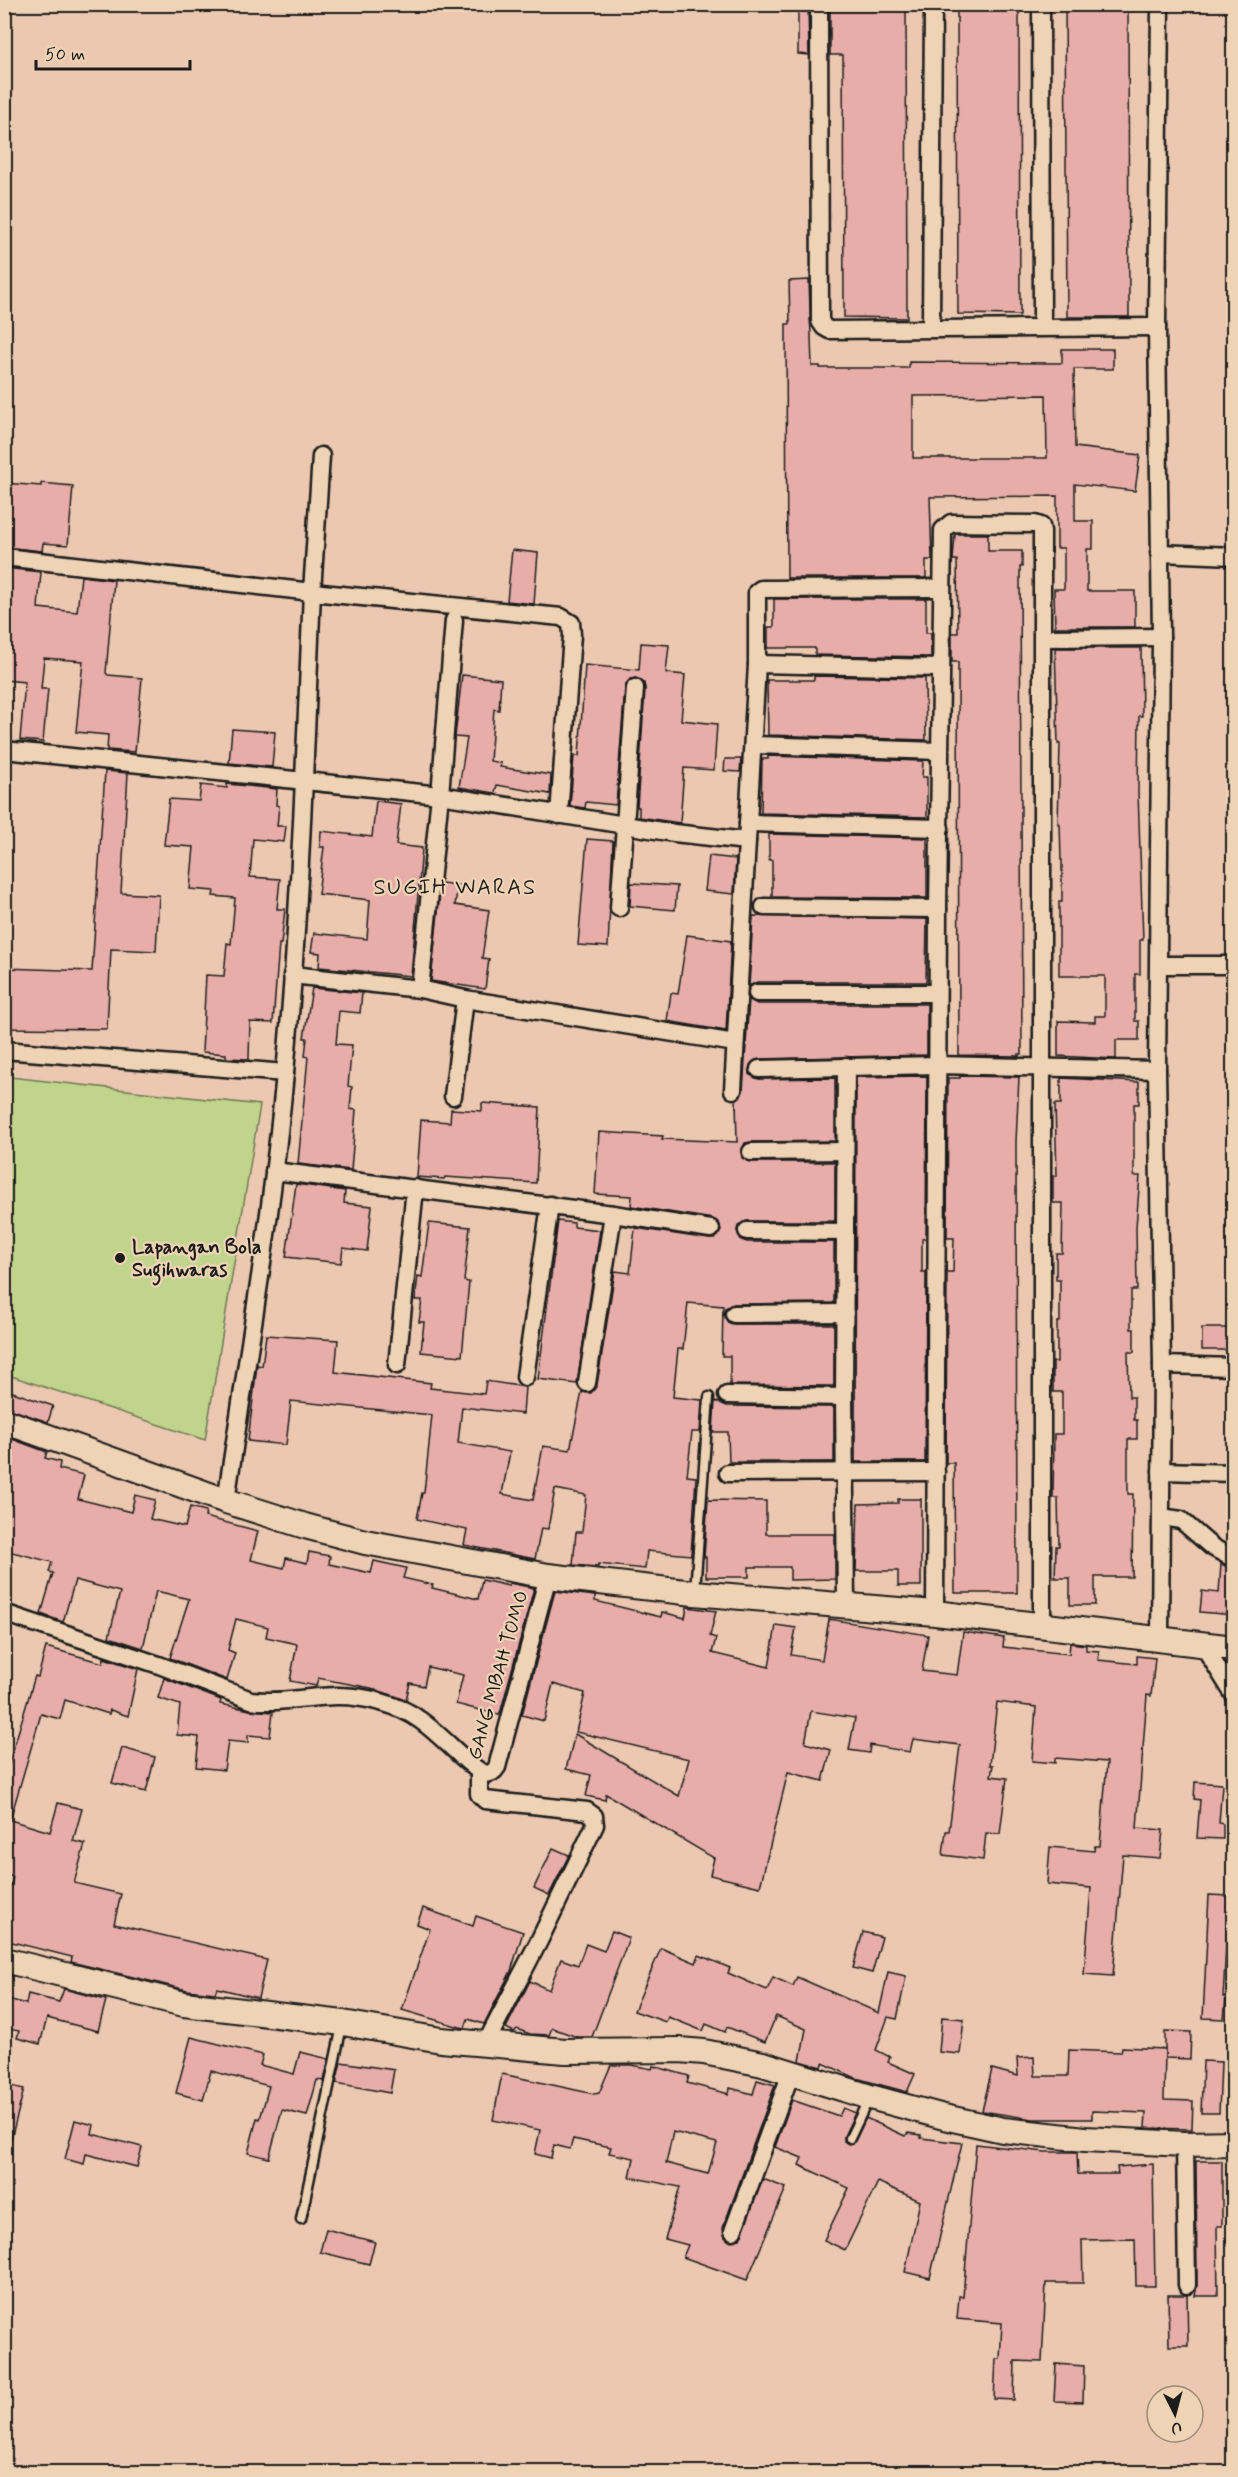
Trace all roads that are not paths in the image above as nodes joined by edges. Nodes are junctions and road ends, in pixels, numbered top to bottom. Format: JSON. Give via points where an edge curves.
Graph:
{"nodes":[{"id":1,"x":819,"y":4,"type":"edge"},
{"id":2,"x":933,"y":4,"type":"edge"},
{"id":3,"x":1041,"y":4,"type":"edge"},
{"id":4,"x":1160,"y":4,"type":"edge"},
{"id":5,"x":931,"y":327,"type":"junction"},
{"id":6,"x":1042,"y":327,"type":"junction"},
{"id":7,"x":1157,"y":327,"type":"junction"},
{"id":8,"x":321,"y":456,"type":"dead end"},
{"id":9,"x":1233,"y":556,"type":"edge"},
{"id":10,"x":4,"y":557,"type":"edge"},
{"id":11,"x":1159,"y":557,"type":"junction"},
{"id":12,"x":940,"y":588,"type":"junction"},
{"id":13,"x":312,"y":592,"type":"junction"},
{"id":14,"x":454,"y":620,"type":"dead end"},
{"id":15,"x":1161,"y":637,"type":"junction"},
{"id":16,"x":1043,"y":638,"type":"junction"},
{"id":17,"x":757,"y":664,"type":"junction"},
{"id":18,"x":940,"y":668,"type":"junction"},
{"id":19,"x":635,"y":688,"type":"dead end"},
{"id":20,"x":753,"y":745,"type":"junction"},
{"id":21,"x":4,"y":750,"type":"edge"},
{"id":22,"x":939,"y":750,"type":"junction"},
{"id":23,"x":304,"y":781,"type":"junction"},
{"id":24,"x":440,"y":795,"type":"junction"},
{"id":25,"x":559,"y":814,"type":"junction"},
{"id":26,"x":748,"y":823,"type":"junction"},
{"id":27,"x":624,"y":825,"type":"junction"},
{"id":28,"x":940,"y":828,"type":"junction"},
{"id":29,"x":747,"y":841,"type":"junction"},
{"id":30,"x":764,"y":907,"type":"dead end"},
{"id":31,"x":619,"y":908,"type":"dead end"},
{"id":32,"x":938,"y":909,"type":"junction"},
{"id":33,"x":1160,"y":965,"type":"junction"},
{"id":34,"x":1233,"y":965,"type":"edge"},
{"id":35,"x":292,"y":975,"type":"junction"},
{"id":36,"x":420,"y":988,"type":"junction"},
{"id":37,"x":757,"y":993,"type":"dead end"},
{"id":38,"x":937,"y":993,"type":"junction"},
{"id":39,"x":465,"y":999,"type":"junction"},
{"id":40,"x":735,"y":1043,"type":"junction"},
{"id":41,"x":4,"y":1050,"type":"edge"},
{"id":42,"x":937,"y":1065,"type":"junction"},
{"id":43,"x":846,"y":1066,"type":"junction"},
{"id":44,"x":1041,"y":1067,"type":"junction"},
{"id":45,"x":759,"y":1069,"type":"dead end"},
{"id":46,"x":1157,"y":1070,"type":"junction"},
{"id":47,"x":285,"y":1073,"type":"junction"},
{"id":48,"x":733,"y":1090,"type":"dead end"},
{"id":49,"x":453,"y":1096,"type":"dead end"},
{"id":50,"x":845,"y":1151,"type":"junction"},
{"id":51,"x":750,"y":1152,"type":"dead end"},
{"id":52,"x":274,"y":1171,"type":"junction"},
{"id":53,"x":415,"y":1188,"type":"junction"},
{"id":54,"x":550,"y":1204,"type":"junction"},
{"id":55,"x":613,"y":1214,"type":"junction"},
{"id":56,"x":711,"y":1229,"type":"dead end"},
{"id":57,"x":747,"y":1232,"type":"dead end"},
{"id":58,"x":845,"y":1232,"type":"junction"},
{"id":59,"x":845,"y":1313,"type":"junction"},
{"id":60,"x":734,"y":1314,"type":"dead end"},
{"id":61,"x":397,"y":1365,"type":"dead end"},
{"id":62,"x":1162,"y":1365,"type":"junction"},
{"id":63,"x":1233,"y":1366,"type":"edge"},
{"id":64,"x":525,"y":1377,"type":"dead end"},
{"id":65,"x":587,"y":1383,"type":"dead end"},
{"id":66,"x":728,"y":1395,"type":"dead end"},
{"id":67,"x":709,"y":1397,"type":"dead end"},
{"id":68,"x":844,"y":1397,"type":"junction"},
{"id":69,"x":4,"y":1421,"type":"edge"},
{"id":70,"x":1161,"y":1471,"type":"junction"},
{"id":71,"x":847,"y":1472,"type":"junction"},
{"id":72,"x":936,"y":1472,"type":"junction"},
{"id":73,"x":728,"y":1473,"type":"dead end"},
{"id":74,"x":1233,"y":1473,"type":"edge"},
{"id":75,"x":226,"y":1501,"type":"junction"},
{"id":76,"x":1161,"y":1517,"type":"junction"},
{"id":77,"x":1233,"y":1559,"type":"edge"},
{"id":78,"x":548,"y":1576,"type":"junction"},
{"id":79,"x":694,"y":1593,"type":"junction"},
{"id":80,"x":846,"y":1604,"type":"junction"},
{"id":81,"x":4,"y":1613,"type":"edge"},
{"id":82,"x":935,"y":1613,"type":"junction"},
{"id":83,"x":1042,"y":1624,"type":"junction"},
{"id":84,"x":1160,"y":1640,"type":"junction"},
{"id":85,"x":1203,"y":1645,"type":"junction"},
{"id":86,"x":1233,"y":1648,"type":"edge"},
{"id":87,"x":1233,"y":1695,"type":"edge"},
{"id":88,"x":479,"y":1782,"type":"junction"},
{"id":89,"x":4,"y":1960,"type":"edge"},
{"id":90,"x":343,"y":2023,"type":"junction"},
{"id":91,"x":486,"y":2043,"type":"junction"},
{"id":92,"x":791,"y":2073,"type":"junction"},
{"id":93,"x":870,"y":2097,"type":"junction"},
{"id":94,"x":850,"y":2138,"type":"dead end"},
{"id":95,"x":1233,"y":2143,"type":"edge"},
{"id":96,"x":1185,"y":2144,"type":"junction"},
{"id":97,"x":301,"y":2219,"type":"dead end"},
{"id":98,"x":734,"y":2231,"type":"dead end"},
{"id":99,"x":1187,"y":2285,"type":"dead end"}],
"edges":[{"from":1,"to":5,"type":"street","via":[[820,321],[830,330]]},
{"from":2,"to":5,"type":"street"},
{"from":3,"to":6,"type":"street"},
{"from":4,"to":7,"type":"street"},
{"from":5,"to":6,"type":"street"},
{"from":6,"to":7,"type":"street"},
{"from":7,"to":11,"type":"street"},
{"from":8,"to":13,"type":"street"},
{"from":9,"to":11,"type":"street"},
{"from":10,"to":13,"type":"street"},
{"from":11,"to":15,"type":"street"},
{"from":12,"to":16,"type":"street","via":[[946,525],[1041,526]]},
{"from":12,"to":17,"type":"street","via":[[759,590]]},
{"from":12,"to":18,"type":"street"},
{"from":13,"to":23,"type":"street"},
{"from":13,"to":25,"type":"street","via":[[561,617],[571,622]]},
{"from":14,"to":24,"type":"street"},
{"from":15,"to":16,"type":"street"},
{"from":15,"to":33,"type":"street"},
{"from":16,"to":44,"type":"street"},
{"from":17,"to":18,"type":"street"},
{"from":17,"to":20,"type":"street"},
{"from":18,"to":22,"type":"street"},
{"from":19,"to":27,"type":"street"},
{"from":20,"to":22,"type":"street"},
{"from":20,"to":26,"type":"street"},
{"from":21,"to":23,"type":"street"},
{"from":22,"to":28,"type":"street"},
{"from":23,"to":24,"type":"street"},
{"from":23,"to":35,"type":"street"},
{"from":24,"to":25,"type":"street"},
{"from":24,"to":36,"type":"street"},
{"from":25,"to":27,"type":"street"},
{"from":26,"to":28,"type":"street"},
{"from":26,"to":29,"type":"street"},
{"from":27,"to":29,"type":"street"},
{"from":27,"to":31,"type":"street"},
{"from":28,"to":32,"type":"street"},
{"from":29,"to":40,"type":"street"},
{"from":30,"to":32,"type":"street"},
{"from":32,"to":38,"type":"street"},
{"from":33,"to":34,"type":"street"},
{"from":33,"to":46,"type":"street"},
{"from":35,"to":36,"type":"street"},
{"from":35,"to":47,"type":"street"},
{"from":36,"to":39,"type":"street"},
{"from":37,"to":38,"type":"street"},
{"from":38,"to":42,"type":"street"},
{"from":39,"to":40,"type":"street"},
{"from":39,"to":49,"type":"street"},
{"from":40,"to":48,"type":"street"},
{"from":41,"to":47,"type":"street"},
{"from":42,"to":43,"type":"street"},
{"from":42,"to":44,"type":"street"},
{"from":42,"to":72,"type":"street"},
{"from":43,"to":45,"type":"street"},
{"from":43,"to":50,"type":"street"},
{"from":44,"to":46,"type":"street"},
{"from":44,"to":83,"type":"street"},
{"from":46,"to":62,"type":"street"},
{"from":47,"to":52,"type":"street"},
{"from":50,"to":51,"type":"street"},
{"from":50,"to":58,"type":"street"},
{"from":52,"to":53,"type":"street"},
{"from":52,"to":75,"type":"street"},
{"from":53,"to":54,"type":"street"},
{"from":53,"to":61,"type":"street"},
{"from":54,"to":55,"type":"street"},
{"from":54,"to":64,"type":"street"},
{"from":55,"to":56,"type":"street"},
{"from":55,"to":65,"type":"street"},
{"from":57,"to":58,"type":"street"},
{"from":58,"to":59,"type":"street"},
{"from":59,"to":60,"type":"street"},
{"from":59,"to":68,"type":"street"},
{"from":62,"to":63,"type":"street"},
{"from":62,"to":70,"type":"street"},
{"from":66,"to":68,"type":"street"},
{"from":67,"to":79,"type":"lane"},
{"from":68,"to":71,"type":"street"},
{"from":69,"to":75,"type":"street"},
{"from":70,"to":74,"type":"street"},
{"from":70,"to":76,"type":"street"},
{"from":71,"to":72,"type":"street"},
{"from":71,"to":73,"type":"street"},
{"from":71,"to":80,"type":"street"},
{"from":72,"to":82,"type":"street"},
{"from":75,"to":78,"type":"street","via":[[366,1542]]},
{"from":76,"to":77,"type":"street","via":[[1180,1520]]},
{"from":76,"to":84,"type":"street"},
{"from":78,"to":79,"type":"street"},
{"from":78,"to":88,"type":"street","name":"GANG MBAH TOMO","via":[[497,1767]]},
{"from":79,"to":80,"type":"street"},
{"from":80,"to":82,"type":"street"},
{"from":81,"to":88,"type":"street","via":[[251,1700],[339,1696],[403,1710],[420,1720]]},
{"from":82,"to":83,"type":"street"},
{"from":83,"to":84,"type":"street"},
{"from":84,"to":85,"type":"street"},
{"from":85,"to":86,"type":"street"},
{"from":85,"to":87,"type":"street"},
{"from":88,"to":91,"type":"street","via":[[482,1798],[494,1803],[587,1810],[594,1816],[595,1826]]},
{"from":89,"to":90,"type":"street","via":[[184,2004]]},
{"from":90,"to":91,"type":"street","via":[[441,2040]]},
{"from":90,"to":97,"type":"lane"},
{"from":91,"to":92,"type":"street","via":[[565,2051],[704,2052]]},
{"from":92,"to":93,"type":"street"},
{"from":92,"to":98,"type":"street"},
{"from":93,"to":94,"type":"lane"},
{"from":93,"to":96,"type":"street","via":[[1003,2130]]},
{"from":95,"to":96,"type":"street"},
{"from":96,"to":99,"type":"street"}]}
